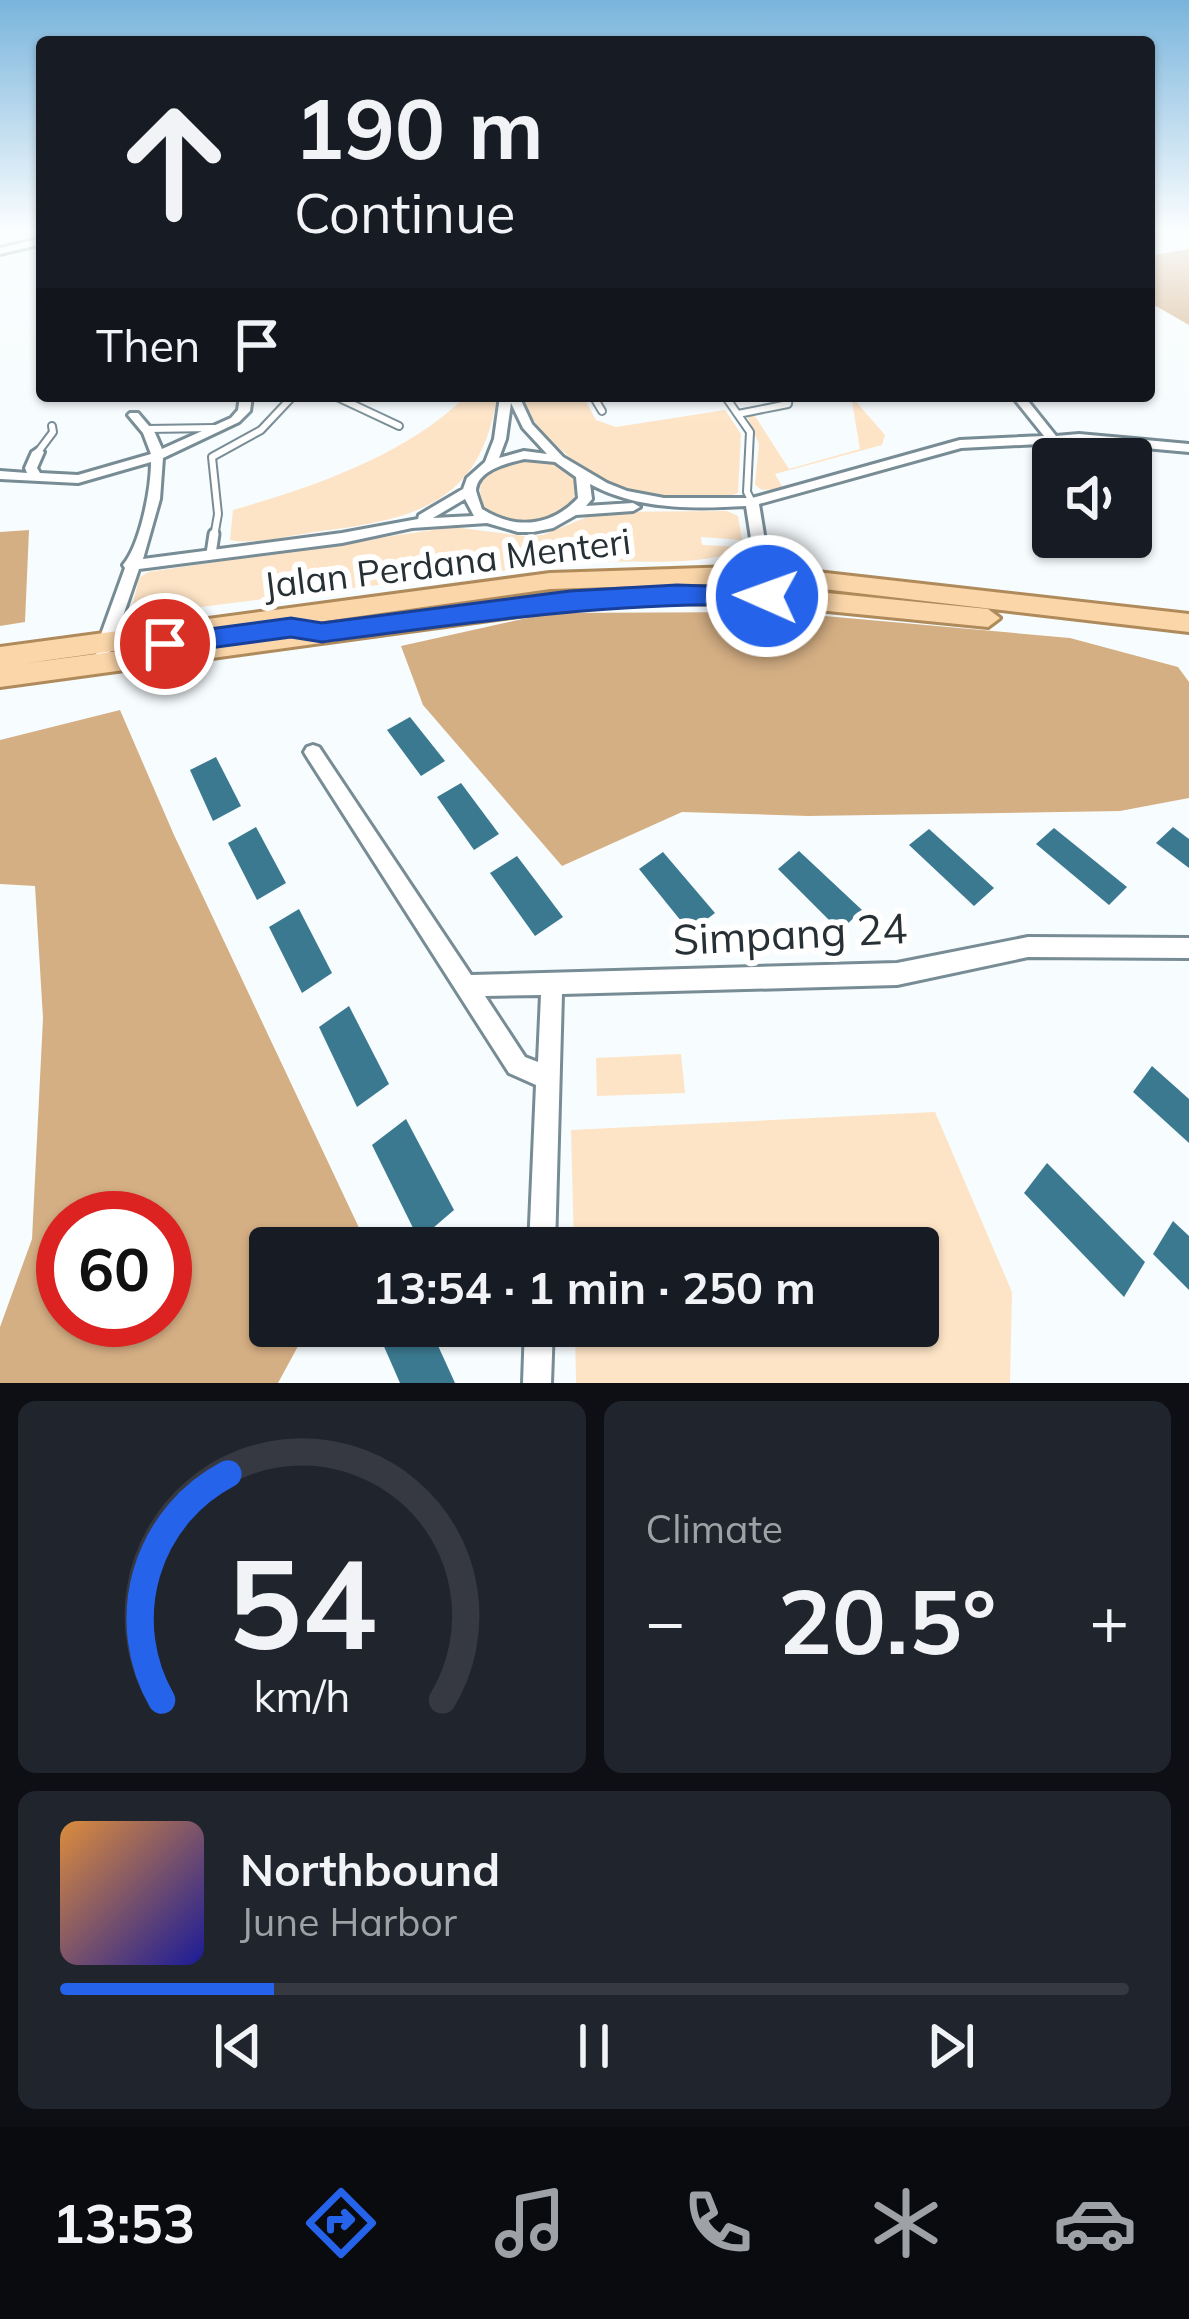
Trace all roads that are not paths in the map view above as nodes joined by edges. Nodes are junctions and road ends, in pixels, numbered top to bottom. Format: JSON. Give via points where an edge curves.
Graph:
{"nodes":[{"id":1,"x":242,"y":402,"type":"edge"},
{"id":2,"x":242,"y":402,"type":"edge"},
{"id":3,"x":287,"y":402,"type":"edge"},
{"id":4,"x":348,"y":402,"type":"edge"},
{"id":5,"x":508,"y":402,"type":"edge"},
{"id":6,"x":513,"y":402,"type":"edge"},
{"id":7,"x":597,"y":402,"type":"edge"},
{"id":8,"x":730,"y":402,"type":"edge"},
{"id":9,"x":788,"y":402,"type":"edge"},
{"id":10,"x":1023,"y":402,"type":"edge"},
{"id":11,"x":602,"y":411,"type":"dead end"},
{"id":12,"x":738,"y":414,"type":"junction"},
{"id":13,"x":134,"y":415,"type":"dead end"},
{"id":14,"x":52,"y":426,"type":"dead end"},
{"id":15,"x":399,"y":426,"type":"dead end"},
{"id":16,"x":147,"y":429,"type":"junction"},
{"id":17,"x":1052,"y":438,"type":"edge"},
{"id":18,"x":1032,"y":440,"type":"edge"},
{"id":19,"x":1152,"y":444,"type":"edge"},
{"id":20,"x":1189,"y":448,"type":"edge"},
{"id":21,"x":38,"y":452,"type":"joint"},
{"id":22,"x":158,"y":456,"type":"junction"},
{"id":23,"x":558,"y":459,"type":"junction"},
{"id":24,"x":491,"y":464,"type":"junction"},
{"id":25,"x":0,"y":475,"type":"edge"},
{"id":26,"x":582,"y":475,"type":"junction"},
{"id":27,"x":36,"y":478,"type":"junction"},
{"id":28,"x":469,"y":491,"type":"junction"},
{"id":29,"x":752,"y":502,"type":"junction"},
{"id":30,"x":730,"y":503,"type":"junction"},
{"id":31,"x":576,"y":512,"type":"junction"},
{"id":32,"x":487,"y":519,"type":"junction"},
{"id":33,"x":412,"y":524,"type":"junction"},
{"id":34,"x":211,"y":554,"type":"junction"},
{"id":35,"x":130,"y":565,"type":"junction"},
{"id":36,"x":764,"y":576,"type":"junction"},
{"id":37,"x":1189,"y":623,"type":"edge"},
{"id":38,"x":1189,"y":640,"type":"edge"},
{"id":39,"x":103,"y":653,"type":"junction"},
{"id":40,"x":0,"y":657,"type":"edge"},
{"id":41,"x":0,"y":677,"type":"edge"},
{"id":42,"x":313,"y":752,"type":"dead end"},
{"id":43,"x":1189,"y":948,"type":"edge"},
{"id":44,"x":552,"y":983,"type":"junction"},
{"id":45,"x":465,"y":986,"type":"junction"},
{"id":46,"x":548,"y":1079,"type":"junction"},
{"id":47,"x":543,"y":1227,"type":"edge"},
{"id":48,"x":538,"y":1347,"type":"edge"},
{"id":49,"x":537,"y":1383,"type":"edge"}],
"edges":[{"from":1,"to":16,"type":"lane","via":[[238,414],[211,429]]},
{"from":2,"to":22,"type":"street","via":[[235,420]]},
{"from":3,"to":34,"type":"lane","via":[[261,430],[212,458],[218,514]]},
{"from":4,"to":15,"type":"lane"},
{"from":5,"to":24,"type":"street"},
{"from":6,"to":23,"type":"street"},
{"from":7,"to":11,"type":"lane"},
{"from":8,"to":12,"type":"lane"},
{"from":9,"to":12,"type":"lane"},
{"from":10,"to":17,"type":"street"},
{"from":12,"to":29,"type":"lane","via":[[750,432]]},
{"from":13,"to":16,"type":"street"},
{"from":14,"to":21,"type":"lane"},
{"from":16,"to":22,"type":"street"},
{"from":18,"to":29,"type":"street","via":[[960,445]]},
{"from":19,"to":20,"type":"street"},
{"from":21,"to":27,"type":"street"},
{"from":22,"to":27,"type":"street","via":[[78,479]]},
{"from":22,"to":35,"type":"street"},
{"from":23,"to":24,"type":"street","via":[[524,455]]},
{"from":23,"to":26,"type":"street"},
{"from":24,"to":28,"type":"street"},
{"from":25,"to":27,"type":"street"},
{"from":26,"to":30,"type":"street","via":[[633,499]]},
{"from":26,"to":31,"type":"street","via":[[587,487]]},
{"from":28,"to":32,"type":"street"},
{"from":28,"to":33,"type":"street"},
{"from":29,"to":30,"type":"street"},
{"from":29,"to":36,"type":"street"},
{"from":30,"to":31,"type":"street"},
{"from":31,"to":32,"type":"street","via":[[543,526]]},
{"from":32,"to":33,"type":"street"},
{"from":33,"to":34,"type":"street"},
{"from":34,"to":35,"type":"street"},
{"from":35,"to":39,"type":"street"},
{"from":36,"to":37,"type":"main road","name":"Jalan Perdana Menteri"},
{"from":36,"to":38,"type":"main road","name":"Jalan Perdana Menteri"},
{"from":36,"to":39,"type":"main road","name":"Jalan Perdana Menteri","via":[[550,581]]},
{"from":36,"to":39,"type":"main road","name":"Jalan Perdana Menteri","via":[[677,594]]},
{"from":39,"to":40,"type":"main road","name":"Jalan Perdana Menteri"},
{"from":39,"to":41,"type":"main road","name":"Jalan Perdana Menteri"},
{"from":42,"to":45,"type":"street"},
{"from":43,"to":44,"type":"street","name":"Simpang 24","via":[[1028,947],[896,974]]},
{"from":44,"to":45,"type":"street","name":"Simpang 24"},
{"from":44,"to":46,"type":"street"},
{"from":45,"to":46,"type":"street","via":[[517,1065]]},
{"from":46,"to":47,"type":"street"},
{"from":48,"to":49,"type":"street"}]}
